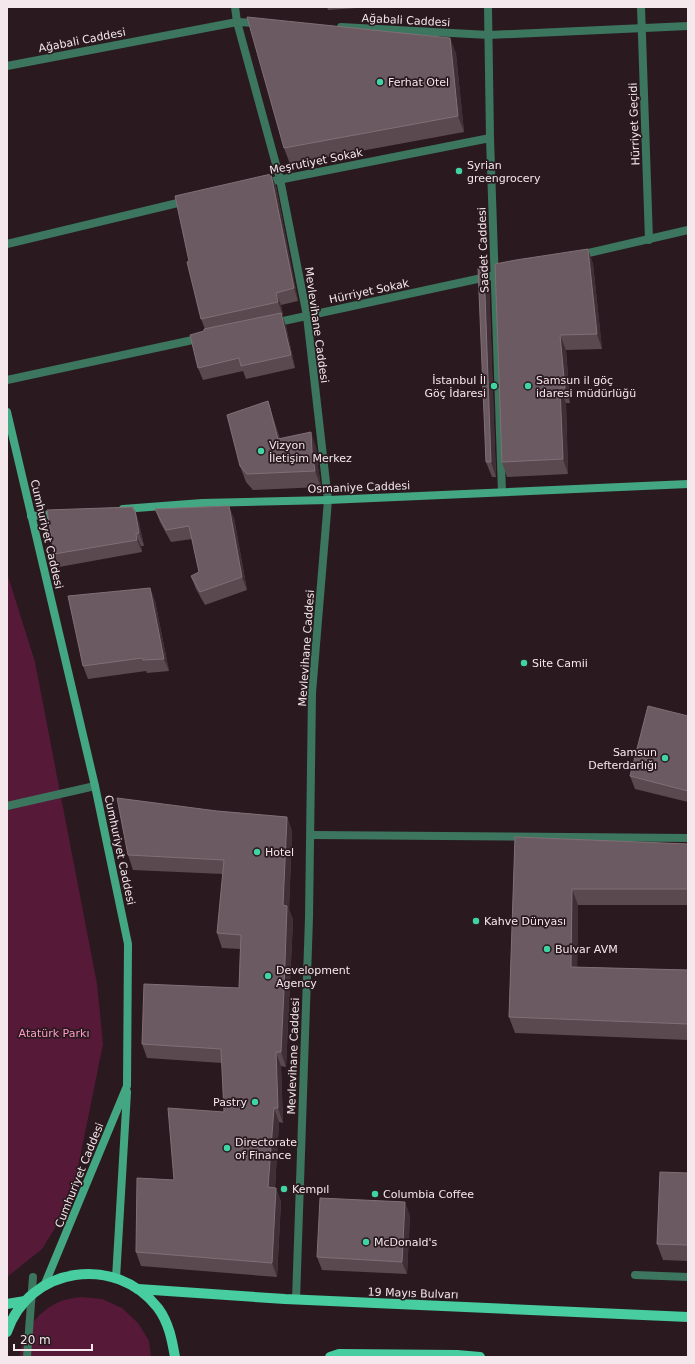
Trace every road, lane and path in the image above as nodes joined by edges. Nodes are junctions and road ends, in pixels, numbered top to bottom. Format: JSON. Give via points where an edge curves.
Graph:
{"nodes":[{"id":1,"x":235,"y":7,"type":"edge"},
{"id":2,"x":488,"y":7,"type":"edge"},
{"id":3,"x":641,"y":7,"type":"edge"},
{"id":4,"x":237,"y":22,"type":"junction"},
{"id":5,"x":269,"y":23,"type":"edge"},
{"id":6,"x":688,"y":26,"type":"edge"},
{"id":7,"x":332,"y":27,"type":"edge"},
{"id":8,"x":641,"y":28,"type":"junction"},
{"id":9,"x":489,"y":35,"type":"junction"},
{"id":10,"x":7,"y":66,"type":"edge"},
{"id":11,"x":490,"y":138,"type":"junction"},
{"id":12,"x":280,"y":179,"type":"junction"},
{"id":13,"x":258,"y":184,"type":"edge"},
{"id":14,"x":197,"y":199,"type":"edge"},
{"id":15,"x":688,"y":230,"type":"edge"},
{"id":16,"x":649,"y":240,"type":"junction"},
{"id":17,"x":7,"y":244,"type":"edge"},
{"id":18,"x":572,"y":257,"type":"edge"},
{"id":19,"x":510,"y":272,"type":"edge"},
{"id":20,"x":495,"y":275,"type":"junction"},
{"id":21,"x":307,"y":316,"type":"junction"},
{"id":22,"x":268,"y":324,"type":"edge"},
{"id":23,"x":207,"y":337,"type":"edge"},
{"id":24,"x":7,"y":380,"type":"edge"},
{"id":25,"x":7,"y":412,"type":"edge"},
{"id":26,"x":688,"y":484,"type":"edge"},
{"id":27,"x":502,"y":492,"type":"junction"},
{"id":28,"x":328,"y":500,"type":"junction"},
{"id":29,"x":116,"y":510,"type":"edge"},
{"id":30,"x":70,"y":513,"type":"edge"},
{"id":31,"x":30,"y":516,"type":"junction"},
{"id":32,"x":95,"y":786,"type":"junction"},
{"id":33,"x":7,"y":806,"type":"edge"},
{"id":34,"x":311,"y":835,"type":"junction"},
{"id":35,"x":688,"y":838,"type":"edge"},
{"id":36,"x":127,"y":1086,"type":"junction"},
{"id":37,"x":635,"y":1275,"type":"dead end"},
{"id":38,"x":33,"y":1277,"type":"dead end"},
{"id":39,"x":688,"y":1277,"type":"edge"},
{"id":40,"x":116,"y":1278,"type":"junction"},
{"id":41,"x":44,"y":1286,"type":"junction"},
{"id":42,"x":138,"y":1289,"type":"junction"},
{"id":43,"x":28,"y":1298,"type":"junction"},
{"id":44,"x":296,"y":1300,"type":"junction"},
{"id":45,"x":7,"y":1304,"type":"edge"},
{"id":46,"x":688,"y":1317,"type":"edge"},
{"id":47,"x":7,"y":1332,"type":"edge"},
{"id":48,"x":26,"y":1357,"type":"edge"},
{"id":49,"x":175,"y":1357,"type":"edge"},
{"id":50,"x":330,"y":1357,"type":"edge"},
{"id":51,"x":480,"y":1357,"type":"edge"}],
"edges":[{"from":1,"to":4,"type":"street","name":"Mevlevihane Caddesi"},
{"from":2,"to":9,"type":"street","name":"Saadet Caddesi"},
{"from":3,"to":8,"type":"street","name":"Hürriyet Geçidi"},
{"from":4,"to":5,"type":"street","name":"Ağabali Caddesi"},
{"from":4,"to":10,"type":"street","name":"Ağabali Caddesi"},
{"from":4,"to":12,"type":"street","name":"Mevlevihane Caddesi"},
{"from":6,"to":8,"type":"street","name":"Ağabali Caddesi"},
{"from":7,"to":9,"type":"street","name":"Ağabali Caddesi"},
{"from":8,"to":9,"type":"street","name":"Ağabali Caddesi"},
{"from":8,"to":16,"type":"street","name":"Hürriyet Geçidi"},
{"from":9,"to":11,"type":"street","name":"Saadet Caddesi"},
{"from":11,"to":12,"type":"street","name":"Meşrutiyet Sokak"},
{"from":11,"to":20,"type":"street","name":"Saadet Caddesi"},
{"from":12,"to":13,"type":"street","name":"Meşrutiyet Sokak"},
{"from":12,"to":21,"type":"street","name":"Mevlevihane Caddesi"},
{"from":14,"to":17,"type":"street"},
{"from":15,"to":16,"type":"street"},
{"from":16,"to":18,"type":"street"},
{"from":19,"to":20,"type":"street","name":"Hürriyet Sokak"},
{"from":20,"to":21,"type":"street","name":"Hürriyet Sokak"},
{"from":20,"to":27,"type":"street","name":"Saadet Caddesi"},
{"from":21,"to":22,"type":"street","name":"Hürriyet Sokak"},
{"from":21,"to":28,"type":"street","name":"Mevlevihane Caddesi"},
{"from":23,"to":24,"type":"street"},
{"from":25,"to":31,"type":"main road","name":"Cumhuriyet Caddesi"},
{"from":26,"to":27,"type":"main road","name":"Osmaniye Caddesi"},
{"from":27,"to":28,"type":"main road","name":"Osmaniye Caddesi"},
{"from":28,"to":29,"type":"main road","name":"Osmaniye Caddesi","via":[[202,503]]},
{"from":28,"to":34,"type":"street","name":"Mevlevihane Caddesi","via":[[312,693]]},
{"from":30,"to":31,"type":"main road"},
{"from":31,"to":32,"type":"main road","name":"Cumhuriyet Caddesi"},
{"from":32,"to":33,"type":"street"},
{"from":32,"to":36,"type":"main road","name":"Cumhuriyet Caddesi","via":[[128,944]]},
{"from":34,"to":35,"type":"street"},
{"from":34,"to":44,"type":"street","name":"Mevlevihane Caddesi"},
{"from":36,"to":40,"type":"main road"},
{"from":36,"to":41,"type":"main road","name":"Cumhuriyet Caddesi"},
{"from":37,"to":39,"type":"street"},
{"from":38,"to":43,"type":"street"},
{"from":40,"to":41,"type":"main road","via":[[91,1273],[67,1276]]},
{"from":40,"to":42,"type":"main road"},
{"from":41,"to":43,"type":"main road"},
{"from":42,"to":44,"type":"main road","name":"19 Mayıs Bulvarı"},
{"from":42,"to":49,"type":"main road","via":[[158,1309],[172,1334]]},
{"from":43,"to":45,"type":"main road"},
{"from":43,"to":47,"type":"main road","via":[[11,1321]]},
{"from":43,"to":48,"type":"street"},
{"from":44,"to":46,"type":"main road","name":"19 Mayıs Bulvarı"},
{"from":50,"to":51,"type":"main road","via":[[339,1354]]}]}
